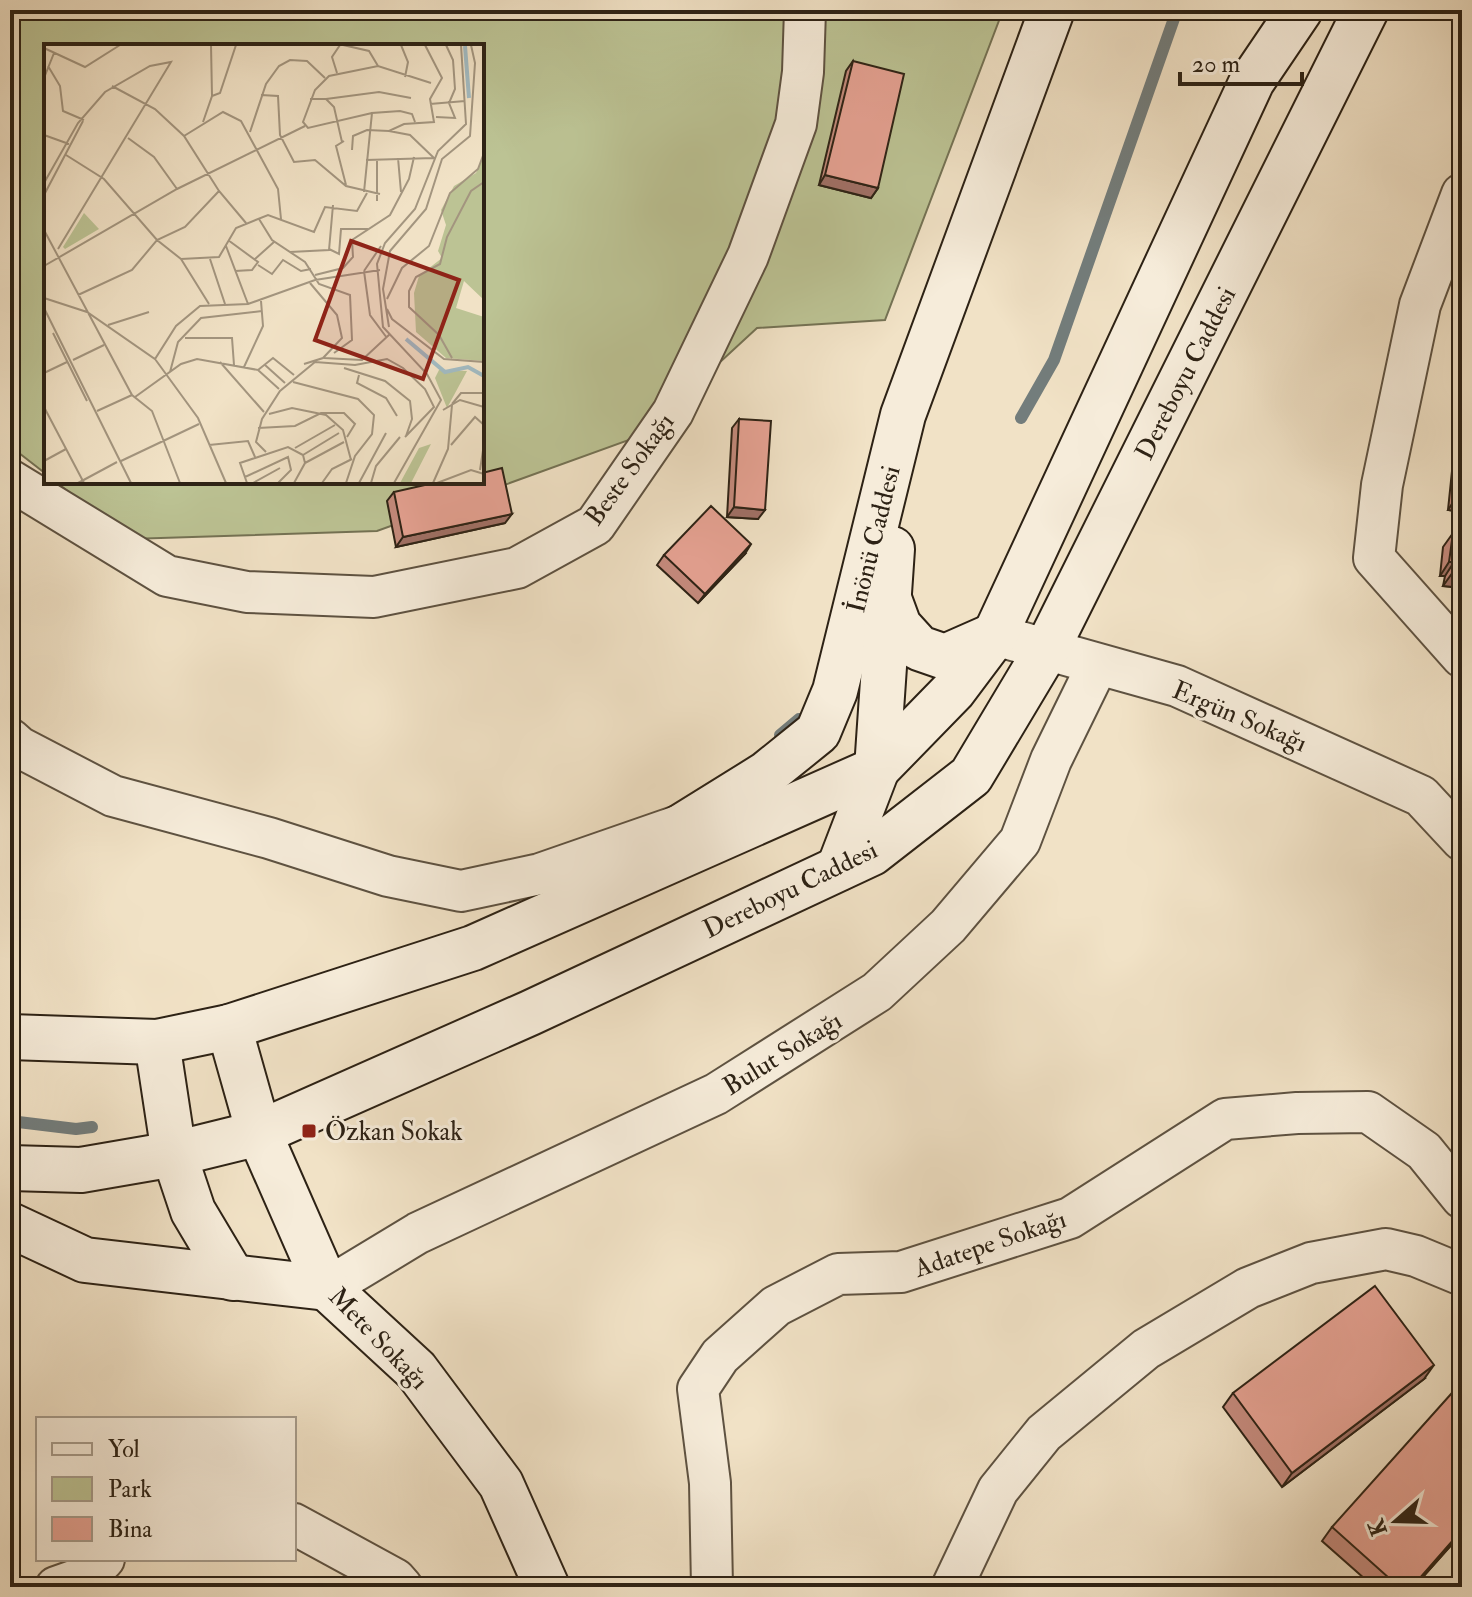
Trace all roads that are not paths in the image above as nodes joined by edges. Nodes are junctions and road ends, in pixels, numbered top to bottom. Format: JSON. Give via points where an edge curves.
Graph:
{"nodes":[{"id":1,"x":805,"y":10,"type":"edge"},
{"id":2,"x":1052,"y":10,"type":"edge"},
{"id":3,"x":1300,"y":10,"type":"edge"},
{"id":4,"x":1366,"y":10,"type":"edge"},
{"id":5,"x":1462,"y":194,"type":"edge"},
{"id":6,"x":903,"y":415,"type":"junction"},
{"id":7,"x":10,"y":480,"type":"edge"},
{"id":8,"x":888,"y":596,"type":"junction"},
{"id":9,"x":995,"y":635,"type":"junction"},
{"id":10,"x":1047,"y":649,"type":"junction"},
{"id":11,"x":1462,"y":657,"type":"edge"},
{"id":12,"x":1097,"y":666,"type":"junction"},
{"id":13,"x":10,"y":739,"type":"edge"},
{"id":14,"x":877,"y":769,"type":"junction"},
{"id":15,"x":688,"y":823,"type":"junction"},
{"id":16,"x":1462,"y":840,"type":"edge"},
{"id":17,"x":839,"y":868,"type":"junction"},
{"id":18,"x":518,"y":928,"type":"junction"},
{"id":19,"x":229,"y":1027,"type":"junction"},
{"id":20,"x":10,"y":1037,"type":"edge"},
{"id":21,"x":157,"y":1042,"type":"junction"},
{"id":22,"x":259,"y":1133,"type":"junction"},
{"id":23,"x":174,"y":1154,"type":"junction"},
{"id":24,"x":10,"y":1168,"type":"edge"},
{"id":25,"x":1462,"y":1198,"type":"edge"},
{"id":26,"x":10,"y":1225,"type":"edge"},
{"id":27,"x":1462,"y":1275,"type":"edge"},
{"id":28,"x":233,"y":1278,"type":"junction"},
{"id":29,"x":327,"y":1288,"type":"junction"},
{"id":30,"x":296,"y":1525,"type":"edge"},
{"id":31,"x":102,"y":1561,"type":"edge"},
{"id":32,"x":56,"y":1587,"type":"edge"},
{"id":33,"x":402,"y":1587,"type":"edge"},
{"id":34,"x":547,"y":1587,"type":"edge"},
{"id":35,"x":712,"y":1587,"type":"edge"},
{"id":36,"x":952,"y":1587,"type":"edge"}],
"edges":[{"from":1,"to":7,"type":"street","name":"Beste Sokağı","via":[[796,124],[748,256],[673,412],[595,525],[517,568],[374,597],[247,592],[167,576]]},
{"from":2,"to":6,"type":"main road","name":"İnönü Caddesi"},
{"from":3,"to":9,"type":"main road","via":[[1252,81]]},
{"from":4,"to":10,"type":"main road","name":"Dereboyu Caddesi"},
{"from":5,"to":11,"type":"street","via":[[1420,305],[1382,485],[1374,558]]},
{"from":6,"to":8,"type":"main road"},
{"from":6,"to":15,"type":"main road","name":"İnönü Caddesi","via":[[835,691],[818,732],[766,774]]},
{"from":8,"to":9,"type":"main road","via":[[899,626],[919,648],[945,657]]},
{"from":8,"to":14,"type":"main road"},
{"from":9,"to":10,"type":"street","name":"Ergün Sokağı"},
{"from":9,"to":14,"type":"main road","via":[[953,691]]},
{"from":10,"to":12,"type":"street","name":"Ergün Sokağı"},
{"from":10,"to":17,"type":"main road","name":"Dereboyu Caddesi","via":[[971,776],[872,853]]},
{"from":12,"to":16,"type":"street","name":"Ergün Sokağı","via":[[1177,686],[1421,796]]},
{"from":12,"to":29,"type":"street","name":"Bulut Sokağı","via":[[1051,760],[1020,841],[948,926],[877,992],[716,1094],[418,1233]]},
{"from":13,"to":15,"type":"street","via":[[113,796],[388,876],[461,891],[540,874]]},
{"from":14,"to":17,"type":"main road"},
{"from":14,"to":18,"type":"main road"},
{"from":15,"to":18,"type":"main road","name":"İnönü Caddesi"},
{"from":17,"to":22,"type":"main road","name":"Dereboyu Caddesi"},
{"from":18,"to":19,"type":"main road","via":[[473,948]]},
{"from":19,"to":21,"type":"main road"},
{"from":19,"to":22,"type":"main road","name":"Mete Sokağı"},
{"from":20,"to":21,"type":"main road"},
{"from":21,"to":23,"type":"main road"},
{"from":22,"to":23,"type":"main road","name":"Dereboyu Caddesi"},
{"from":22,"to":29,"type":"main road","name":"Mete Sokağı"},
{"from":23,"to":24,"type":"main road","name":"Dereboyu Caddesi","via":[[81,1170]]},
{"from":23,"to":28,"type":"main road","via":[[193,1211]]},
{"from":25,"to":35,"type":"street","name":"Adatepe Sokağı","via":[[1424,1151],[1368,1112],[1225,1119],[1070,1218],[901,1272],[838,1274],[776,1306],[720,1356],[698,1389],[710,1483]]},
{"from":26,"to":28,"type":"main road","via":[[85,1260]]},
{"from":27,"to":36,"type":"street","via":[[1386,1249],[1311,1263],[1248,1288],[1146,1349],[1044,1433],[1007,1478]]},
{"from":28,"to":29,"type":"main road"},
{"from":29,"to":34,"type":"main road","name":"Mete Sokağı","via":[[416,1370],[501,1484]]},
{"from":30,"to":33,"type":"street"},
{"from":31,"to":32,"type":"street","via":[[87,1576]]}]}
